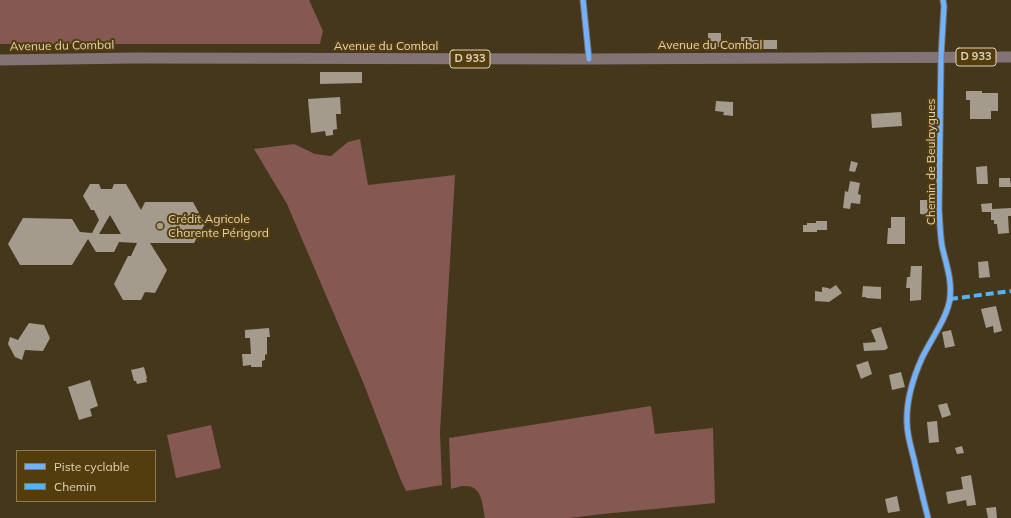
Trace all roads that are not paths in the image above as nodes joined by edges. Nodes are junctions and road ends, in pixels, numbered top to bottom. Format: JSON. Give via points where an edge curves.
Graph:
{"nodes":[{"id":1,"x":583,"y":0,"type":"edge"},
{"id":2,"x":943,"y":0,"type":"edge"},
{"id":3,"x":941,"y":57,"type":"junction"},
{"id":4,"x":1011,"y":57,"type":"edge"},
{"id":5,"x":589,"y":59,"type":"junction"},
{"id":6,"x":0,"y":60,"type":"edge"},
{"id":7,"x":928,"y":518,"type":"edge"}],
"edges":[{"from":1,"to":5,"type":"street"},
{"from":2,"to":3,"type":"street","name":"Chemin de Beulaygues"},
{"from":3,"to":4,"type":"main road","number":"D 933"},
{"from":3,"to":5,"type":"main road","name":"Avenue du Combal","number":"D 933"},
{"from":3,"to":7,"type":"street","name":"Chemin de Beulaygues","via":[[940,231],[951,282],[950,299],[945,315],[911,385],[906,424]]},
{"from":5,"to":6,"type":"main road","name":"Avenue du Combal","number":"D 933"}]}
